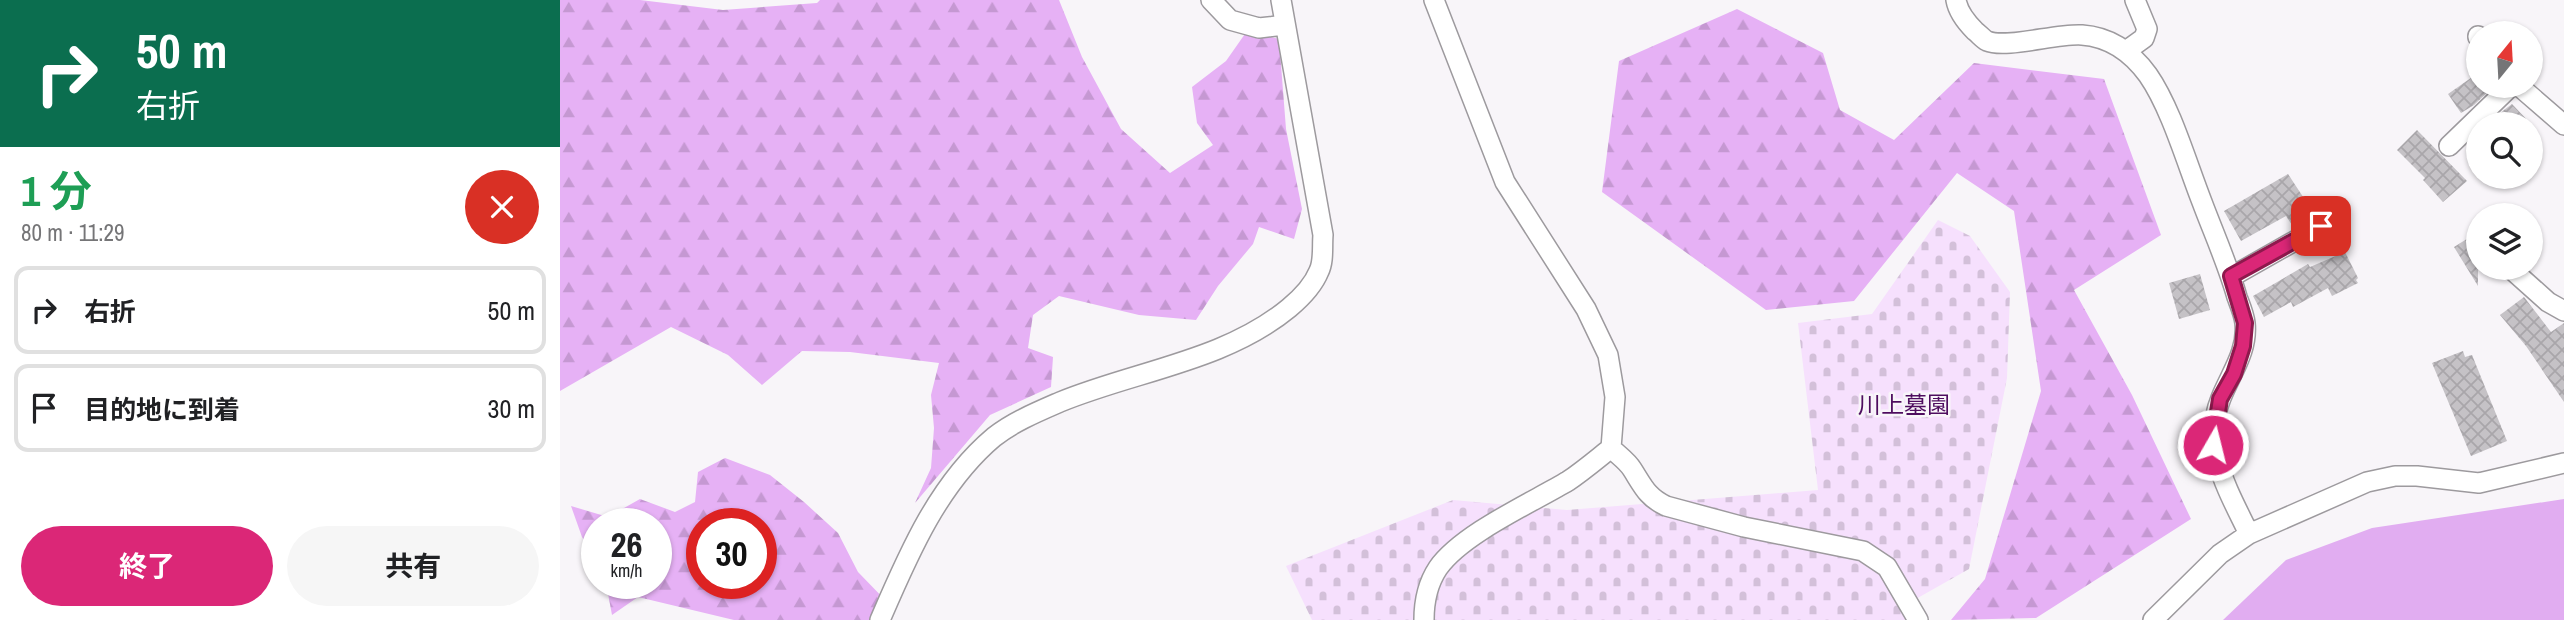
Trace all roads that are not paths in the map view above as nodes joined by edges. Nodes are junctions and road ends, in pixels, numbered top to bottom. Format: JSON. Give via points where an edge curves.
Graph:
{"nodes":[{"id":1,"x":1211,"y":0,"type":"edge"},
{"id":2,"x":1281,"y":0,"type":"edge"},
{"id":3,"x":1434,"y":0,"type":"edge"},
{"id":4,"x":1956,"y":0,"type":"edge"},
{"id":5,"x":2135,"y":0,"type":"edge"},
{"id":6,"x":1285,"y":25,"type":"junction"},
{"id":7,"x":2126,"y":51,"type":"junction"},
{"id":8,"x":2499,"y":98,"type":"edge"},
{"id":9,"x":2533,"y":98,"type":"edge"},
{"id":10,"x":2564,"y":125,"type":"edge"},
{"id":11,"x":2449,"y":146,"type":"dead end"},
{"id":12,"x":2321,"y":226,"type":"dead end"},
{"id":13,"x":2231,"y":276,"type":"junction"},
{"id":14,"x":2524,"y":280,"type":"edge"},
{"id":15,"x":2564,"y":311,"type":"edge"},
{"id":16,"x":1611,"y":448,"type":"junction"},
{"id":17,"x":2564,"y":463,"type":"edge"},
{"id":18,"x":2249,"y":534,"type":"junction"},
{"id":19,"x":880,"y":620,"type":"edge"},
{"id":20,"x":1424,"y":620,"type":"edge"},
{"id":21,"x":1918,"y":620,"type":"edge"},
{"id":22,"x":2153,"y":620,"type":"edge"}],
"edges":[{"from":1,"to":6,"type":"street","via":[[1230,20],[1259,28]]},
{"from":2,"to":6,"type":"street"},
{"from":3,"to":16,"type":"street","via":[[1504,182],[1586,309],[1608,355],[1615,397]]},
{"from":4,"to":7,"type":"street","via":[[1969,25],[1987,41],[2084,35]]},
{"from":5,"to":7,"type":"street","via":[[2147,29],[2144,38]]},
{"from":6,"to":19,"type":"street","via":[[1323,235],[1320,270],[1310,288],[1274,320],[1232,344],[1072,397],[995,437],[930,514]]},
{"from":7,"to":13,"type":"street","via":[[2148,76],[2165,108]]},
{"from":8,"to":11,"type":"street"},
{"from":9,"to":10,"type":"street"},
{"from":12,"to":13,"type":"street"},
{"from":13,"to":18,"type":"street","via":[[2245,323],[2243,346],[2220,399],[2213,445],[2221,475]]},
{"from":14,"to":15,"type":"street"},
{"from":16,"to":20,"type":"street","via":[[1570,480],[1485,529],[1447,558],[1433,578]]},
{"from":16,"to":21,"type":"street","via":[[1630,467],[1644,492],[1666,506],[1863,551],[1887,567]]},
{"from":17,"to":18,"type":"street","via":[[2479,483],[2417,476],[2367,482]]},
{"from":18,"to":22,"type":"street","via":[[2220,554]]}]}
